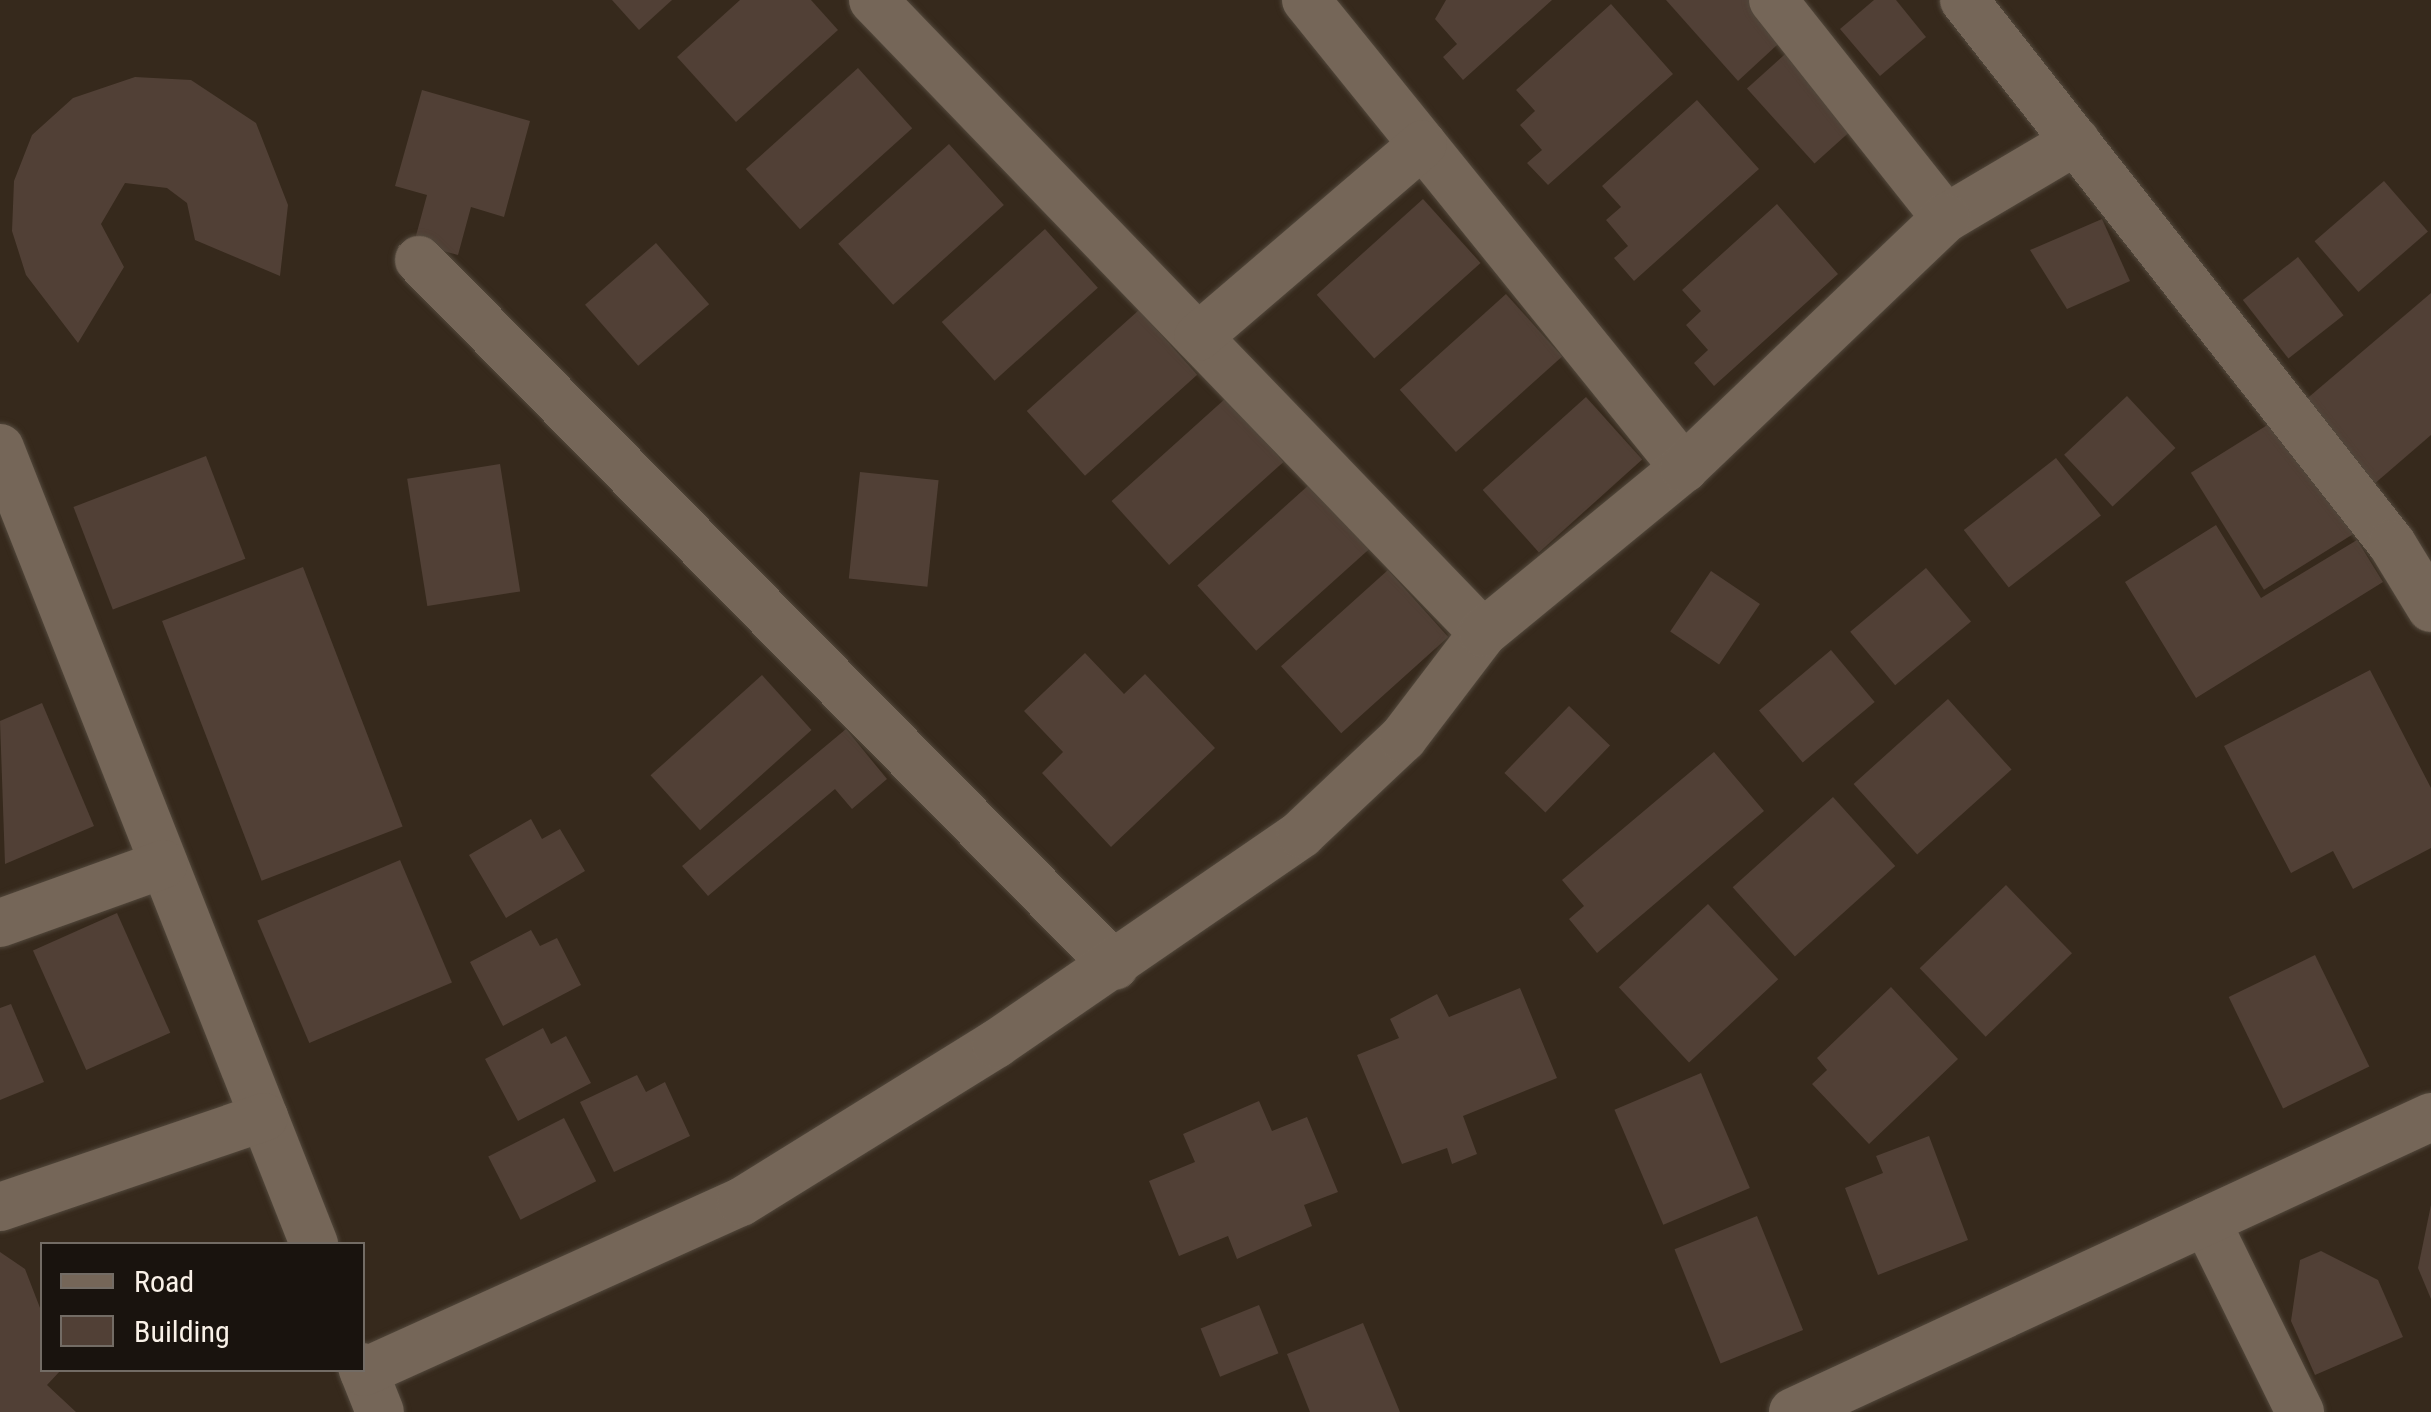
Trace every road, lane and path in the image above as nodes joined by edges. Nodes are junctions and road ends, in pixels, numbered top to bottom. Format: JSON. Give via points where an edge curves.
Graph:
{"nodes":[{"id":1,"x":873,"y":0,"type":"edge"},
{"id":2,"x":1306,"y":0,"type":"edge"},
{"id":3,"x":1773,"y":0,"type":"edge"},
{"id":4,"x":1964,"y":0,"type":"edge"},
{"id":5,"x":2076,"y":142,"type":"junction"},
{"id":6,"x":1423,"y":144,"type":"junction"},
{"id":7,"x":1946,"y":218,"type":"junction"},
{"id":8,"x":418,"y":260,"type":"dead end"},
{"id":9,"x":1198,"y":337,"type":"junction"},
{"id":10,"x":1684,"y":468,"type":"junction"},
{"id":11,"x":4,"y":473,"type":"edge"},
{"id":12,"x":2426,"y":589,"type":"edge"},
{"id":13,"x":1483,"y":633,"type":"junction"},
{"id":14,"x":164,"y":864,"type":"junction"},
{"id":15,"x":0,"y":924,"type":"edge"},
{"id":16,"x":1115,"y":966,"type":"junction"},
{"id":17,"x":264,"y":1117,"type":"junction"},
{"id":18,"x":2431,"y":1118,"type":"edge"},
{"id":19,"x":0,"y":1207,"type":"edge"},
{"id":20,"x":2206,"y":1221,"type":"junction"},
{"id":21,"x":313,"y":1242,"type":"edge"},
{"id":22,"x":369,"y":1384,"type":"edge"},
{"id":23,"x":1792,"y":1412,"type":"edge"},
{"id":24,"x":2300,"y":1412,"type":"edge"}],
"edges":[{"from":1,"to":9,"type":"street"},
{"from":2,"to":6,"type":"street"},
{"from":3,"to":7,"type":"street"},
{"from":4,"to":5,"type":"street"},
{"from":5,"to":7,"type":"street"},
{"from":5,"to":12,"type":"street"},
{"from":6,"to":9,"type":"street"},
{"from":6,"to":10,"type":"street"},
{"from":7,"to":10,"type":"street"},
{"from":8,"to":16,"type":"street"},
{"from":9,"to":13,"type":"street"},
{"from":10,"to":13,"type":"street"},
{"from":11,"to":14,"type":"street"},
{"from":13,"to":16,"type":"street","via":[[1403,738],[1301,834]]},
{"from":14,"to":15,"type":"street"},
{"from":14,"to":17,"type":"street"},
{"from":16,"to":22,"type":"street","via":[[741,1202]]},
{"from":17,"to":19,"type":"street"},
{"from":17,"to":21,"type":"street"},
{"from":18,"to":20,"type":"street"},
{"from":20,"to":23,"type":"street"},
{"from":20,"to":24,"type":"street"}]}
